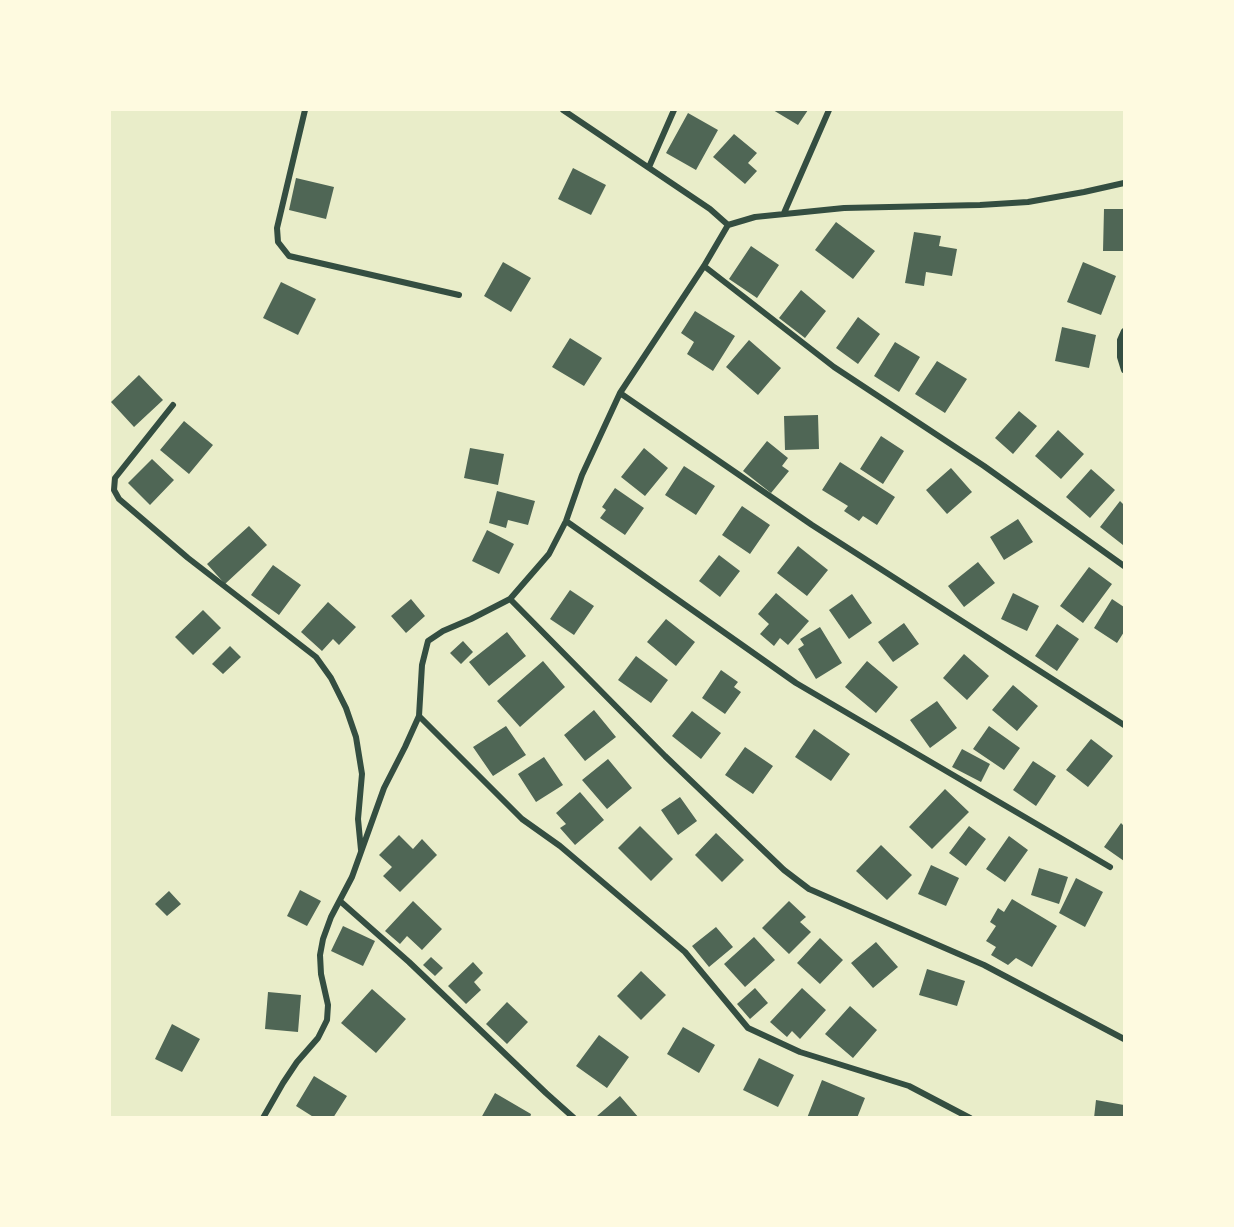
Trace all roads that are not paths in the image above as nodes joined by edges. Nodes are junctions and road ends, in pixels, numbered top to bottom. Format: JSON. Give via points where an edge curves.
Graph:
{"nodes":[{"id":1,"x":305,"y":110,"type":"edge"},
{"id":2,"x":562,"y":110,"type":"edge"},
{"id":3,"x":674,"y":110,"type":"edge"},
{"id":4,"x":829,"y":110,"type":"edge"},
{"id":5,"x":649,"y":167,"type":"junction"},
{"id":6,"x":1125,"y":183,"type":"edge"},
{"id":7,"x":784,"y":213,"type":"junction"},
{"id":8,"x":728,"y":225,"type":"junction"},
{"id":9,"x":704,"y":266,"type":"junction"},
{"id":10,"x":459,"y":295,"type":"dead end"},
{"id":11,"x":1125,"y":332,"type":"edge"},
{"id":12,"x":1125,"y":370,"type":"edge"},
{"id":13,"x":620,"y":393,"type":"junction"},
{"id":14,"x":173,"y":405,"type":"dead end"},
{"id":15,"x":566,"y":521,"type":"junction"},
{"id":16,"x":1125,"y":566,"type":"edge"},
{"id":17,"x":510,"y":599,"type":"junction"},
{"id":18,"x":419,"y":716,"type":"junction"},
{"id":19,"x":1125,"y":725,"type":"edge"},
{"id":20,"x":361,"y":854,"type":"junction"},
{"id":21,"x":1110,"y":867,"type":"dead end"},
{"id":22,"x":340,"y":901,"type":"junction"},
{"id":23,"x":1125,"y":1039,"type":"edge"},
{"id":24,"x":262,"y":1118,"type":"edge"},
{"id":25,"x":574,"y":1118,"type":"edge"},
{"id":26,"x":970,"y":1118,"type":"edge"}],
"edges":[{"from":1,"to":10,"type":"street","via":[[277,228],[278,242],[289,256]]},
{"from":2,"to":5,"type":"street"},
{"from":3,"to":5,"type":"street"},
{"from":4,"to":7,"type":"street"},
{"from":5,"to":8,"type":"street"},
{"from":6,"to":7,"type":"street","via":[[1028,202]]},
{"from":7,"to":8,"type":"street"},
{"from":8,"to":9,"type":"street"},
{"from":9,"to":13,"type":"street"},
{"from":9,"to":16,"type":"street","via":[[834,367]]},
{"from":11,"to":12,"type":"street","via":[[1120,340]]},
{"from":13,"to":15,"type":"street","via":[[582,475]]},
{"from":13,"to":19,"type":"street","via":[[812,525]]},
{"from":14,"to":20,"type":"street","via":[[115,478],[114,490],[119,499],[188,558],[293,637],[316,657],[331,678],[356,737],[362,774],[358,819]]},
{"from":15,"to":17,"type":"street","via":[[549,554]]},
{"from":15,"to":21,"type":"street","via":[[796,682]]},
{"from":17,"to":18,"type":"street","via":[[428,641],[422,665]]},
{"from":17,"to":23,"type":"street","via":[[665,756],[784,870],[809,889],[984,965]]},
{"from":18,"to":20,"type":"street","via":[[384,788]]},
{"from":18,"to":26,"type":"street","via":[[522,819],[560,846],[685,952],[748,1028],[800,1052],[909,1086]]},
{"from":20,"to":22,"type":"street"},
{"from":22,"to":24,"type":"street","via":[[320,955],[327,1020]]},
{"from":22,"to":25,"type":"street"}]}
